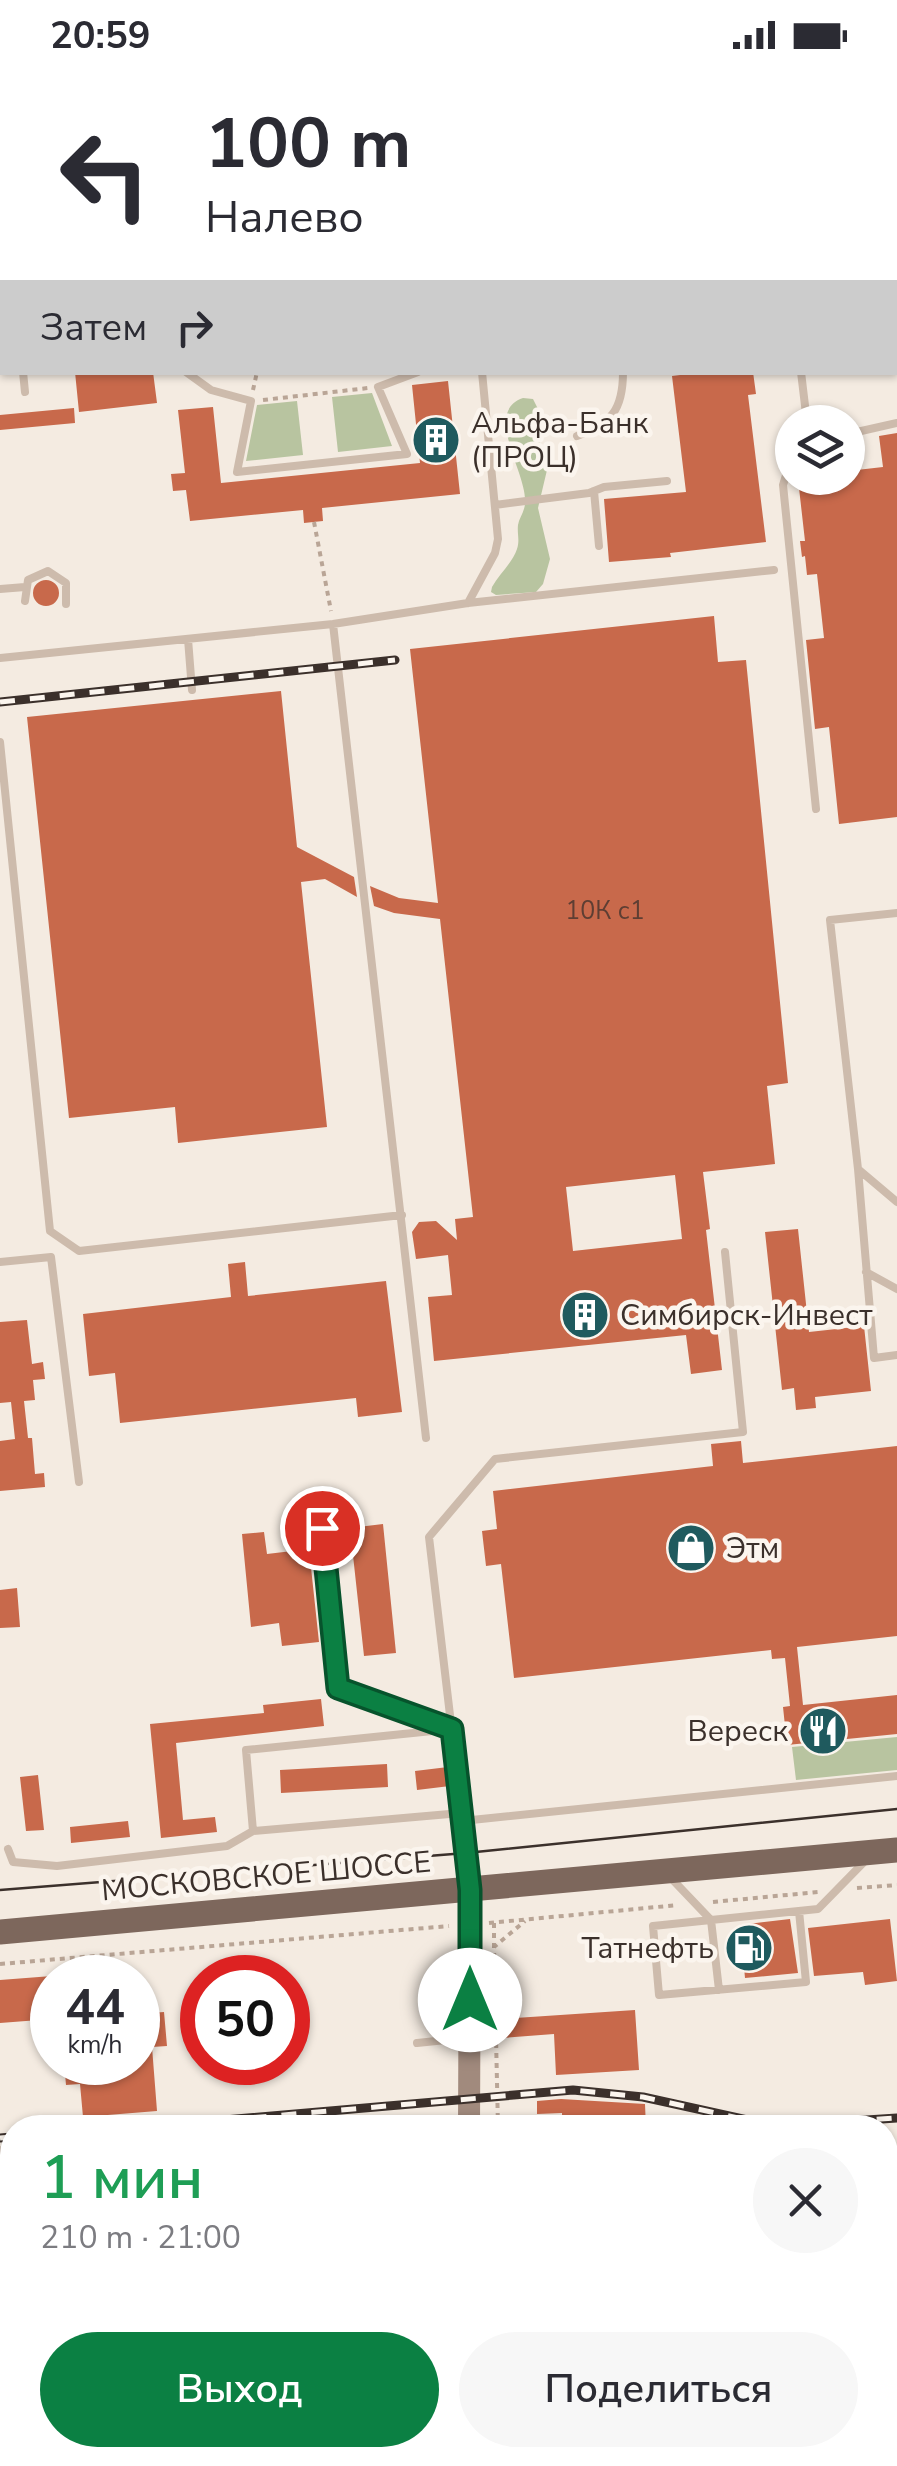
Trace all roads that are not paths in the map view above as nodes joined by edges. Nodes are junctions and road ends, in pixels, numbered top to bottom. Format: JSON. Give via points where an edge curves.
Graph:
{"nodes":[{"id":1,"x":22,"y":375,"type":"edge"},
{"id":2,"x":190,"y":375,"type":"edge"},
{"id":3,"x":410,"y":375,"type":"edge"},
{"id":4,"x":482,"y":375,"type":"edge"},
{"id":5,"x":623,"y":375,"type":"edge"},
{"id":6,"x":801,"y":375,"type":"edge"},
{"id":7,"x":25,"y":392,"type":"dead end"},
{"id":8,"x":805,"y":405,"type":"edge"},
{"id":9,"x":897,"y":423,"type":"edge"},
{"id":10,"x":865,"y":430,"type":"edge"},
{"id":11,"x":576,"y":436,"type":"dead end"},
{"id":12,"x":666,"y":481,"type":"dead end"},
{"id":13,"x":594,"y":491,"type":"junction"},
{"id":14,"x":784,"y":495,"type":"edge"},
{"id":15,"x":495,"y":504,"type":"junction"},
{"id":16,"x":599,"y":546,"type":"dead end"},
{"id":17,"x":774,"y":570,"type":"dead end"},
{"id":18,"x":25,"y":587,"type":"junction"},
{"id":19,"x":0,"y":589,"type":"edge"},
{"id":20,"x":25,"y":601,"type":"dead end"},
{"id":21,"x":468,"y":603,"type":"junction"},
{"id":22,"x":66,"y":604,"type":"dead end"},
{"id":23,"x":334,"y":624,"type":"junction"},
{"id":24,"x":188,"y":638,"type":"junction"},
{"id":25,"x":0,"y":658,"type":"edge"},
{"id":26,"x":192,"y":690,"type":"dead end"},
{"id":27,"x":0,"y":742,"type":"edge"},
{"id":28,"x":816,"y":809,"type":"dead end"},
{"id":29,"x":897,"y":913,"type":"edge"},
{"id":30,"x":858,"y":1169,"type":"junction"},
{"id":31,"x":897,"y":1202,"type":"edge"},
{"id":32,"x":402,"y":1215,"type":"junction"},
{"id":33,"x":725,"y":1252,"type":"dead end"},
{"id":34,"x":0,"y":1262,"type":"edge"},
{"id":35,"x":865,"y":1272,"type":"junction"},
{"id":36,"x":897,"y":1289,"type":"edge"},
{"id":37,"x":897,"y":1355,"type":"edge"},
{"id":38,"x":426,"y":1438,"type":"dead end"},
{"id":39,"x":79,"y":1482,"type":"dead end"},
{"id":40,"x":322,"y":1528,"type":"dead end"},
{"id":41,"x":452,"y":1729,"type":"junction"},
{"id":42,"x":897,"y":1776,"type":"edge"},
{"id":43,"x":462,"y":1817,"type":"junction"},
{"id":44,"x":252,"y":1831,"type":"junction"},
{"id":45,"x":8,"y":1849,"type":"dead end"},
{"id":46,"x":886,"y":1851,"type":"edge"},
{"id":47,"x":664,"y":1870,"type":"junction"},
{"id":48,"x":470,"y":1890,"type":"junction"},
{"id":49,"x":799,"y":1911,"type":"junction"},
{"id":50,"x":711,"y":1920,"type":"junction"},
{"id":51,"x":0,"y":1932,"type":"edge"},
{"id":52,"x":718,"y":1990,"type":"junction"},
{"id":53,"x":470,"y":2038,"type":"junction"},
{"id":54,"x":417,"y":2043,"type":"dead end"},
{"id":55,"x":469,"y":2115,"type":"edge"}],
"edges":[{"from":1,"to":7,"type":"lane"},
{"from":2,"to":3,"type":"lane","via":[[211,390],[251,402],[237,472],[407,454],[378,387]]},
{"from":4,"to":15,"type":"lane"},
{"from":5,"to":11,"type":"lane","via":[[616,410],[603,426]]},
{"from":6,"to":8,"type":"lane"},
{"from":9,"to":10,"type":"lane"},
{"from":12,"to":13,"type":"lane"},
{"from":13,"to":15,"type":"lane"},
{"from":13,"to":16,"type":"lane"},
{"from":14,"to":28,"type":"lane"},
{"from":15,"to":21,"type":"lane","via":[[496,553]]},
{"from":17,"to":21,"type":"lane"},
{"from":18,"to":19,"type":"lane"},
{"from":18,"to":20,"type":"lane"},
{"from":18,"to":22,"type":"lane","via":[[34,575],[55,573],[66,583]]},
{"from":21,"to":23,"type":"lane"},
{"from":23,"to":24,"type":"lane"},
{"from":23,"to":32,"type":"lane"},
{"from":24,"to":25,"type":"lane"},
{"from":24,"to":26,"type":"lane"},
{"from":27,"to":32,"type":"lane","via":[[50,1231],[79,1250]]},
{"from":29,"to":30,"type":"lane","via":[[830,920]]},
{"from":30,"to":31,"type":"lane"},
{"from":30,"to":35,"type":"lane"},
{"from":32,"to":38,"type":"lane"},
{"from":33,"to":41,"type":"lane","via":[[742,1432],[495,1459],[429,1538]]},
{"from":34,"to":39,"type":"lane","via":[[51,1257]]},
{"from":35,"to":36,"type":"lane"},
{"from":35,"to":37,"type":"lane","via":[[874,1358]]},
{"from":40,"to":41,"type":"lane","via":[[338,1688]]},
{"from":41,"to":43,"type":"lane"},
{"from":41,"to":44,"type":"lane","via":[[246,1750]]},
{"from":42,"to":43,"type":"lane"},
{"from":43,"to":44,"type":"lane"},
{"from":43,"to":48,"type":"lane"},
{"from":44,"to":45,"type":"lane","via":[[227,1846],[58,1866],[13,1862]]},
{"from":46,"to":47,"type":"main road","name":"МОСКОВСКОЕ ШОССЕ"},
{"from":46,"to":49,"type":"lane","via":[[818,1909]]},
{"from":47,"to":48,"type":"main road","name":"МОСКОВСКОЕ ШОССЕ"},
{"from":47,"to":50,"type":"lane"},
{"from":48,"to":51,"type":"main road","name":"МОСКОВСКОЕ ШОССЕ"},
{"from":48,"to":53,"type":"main road"},
{"from":49,"to":50,"type":"lane"},
{"from":49,"to":52,"type":"lane","via":[[806,1982]]},
{"from":50,"to":52,"type":"lane"},
{"from":50,"to":52,"type":"lane","via":[[653,1926],[659,1996]]},
{"from":53,"to":54,"type":"lane"},
{"from":53,"to":55,"type":"main road"}]}
